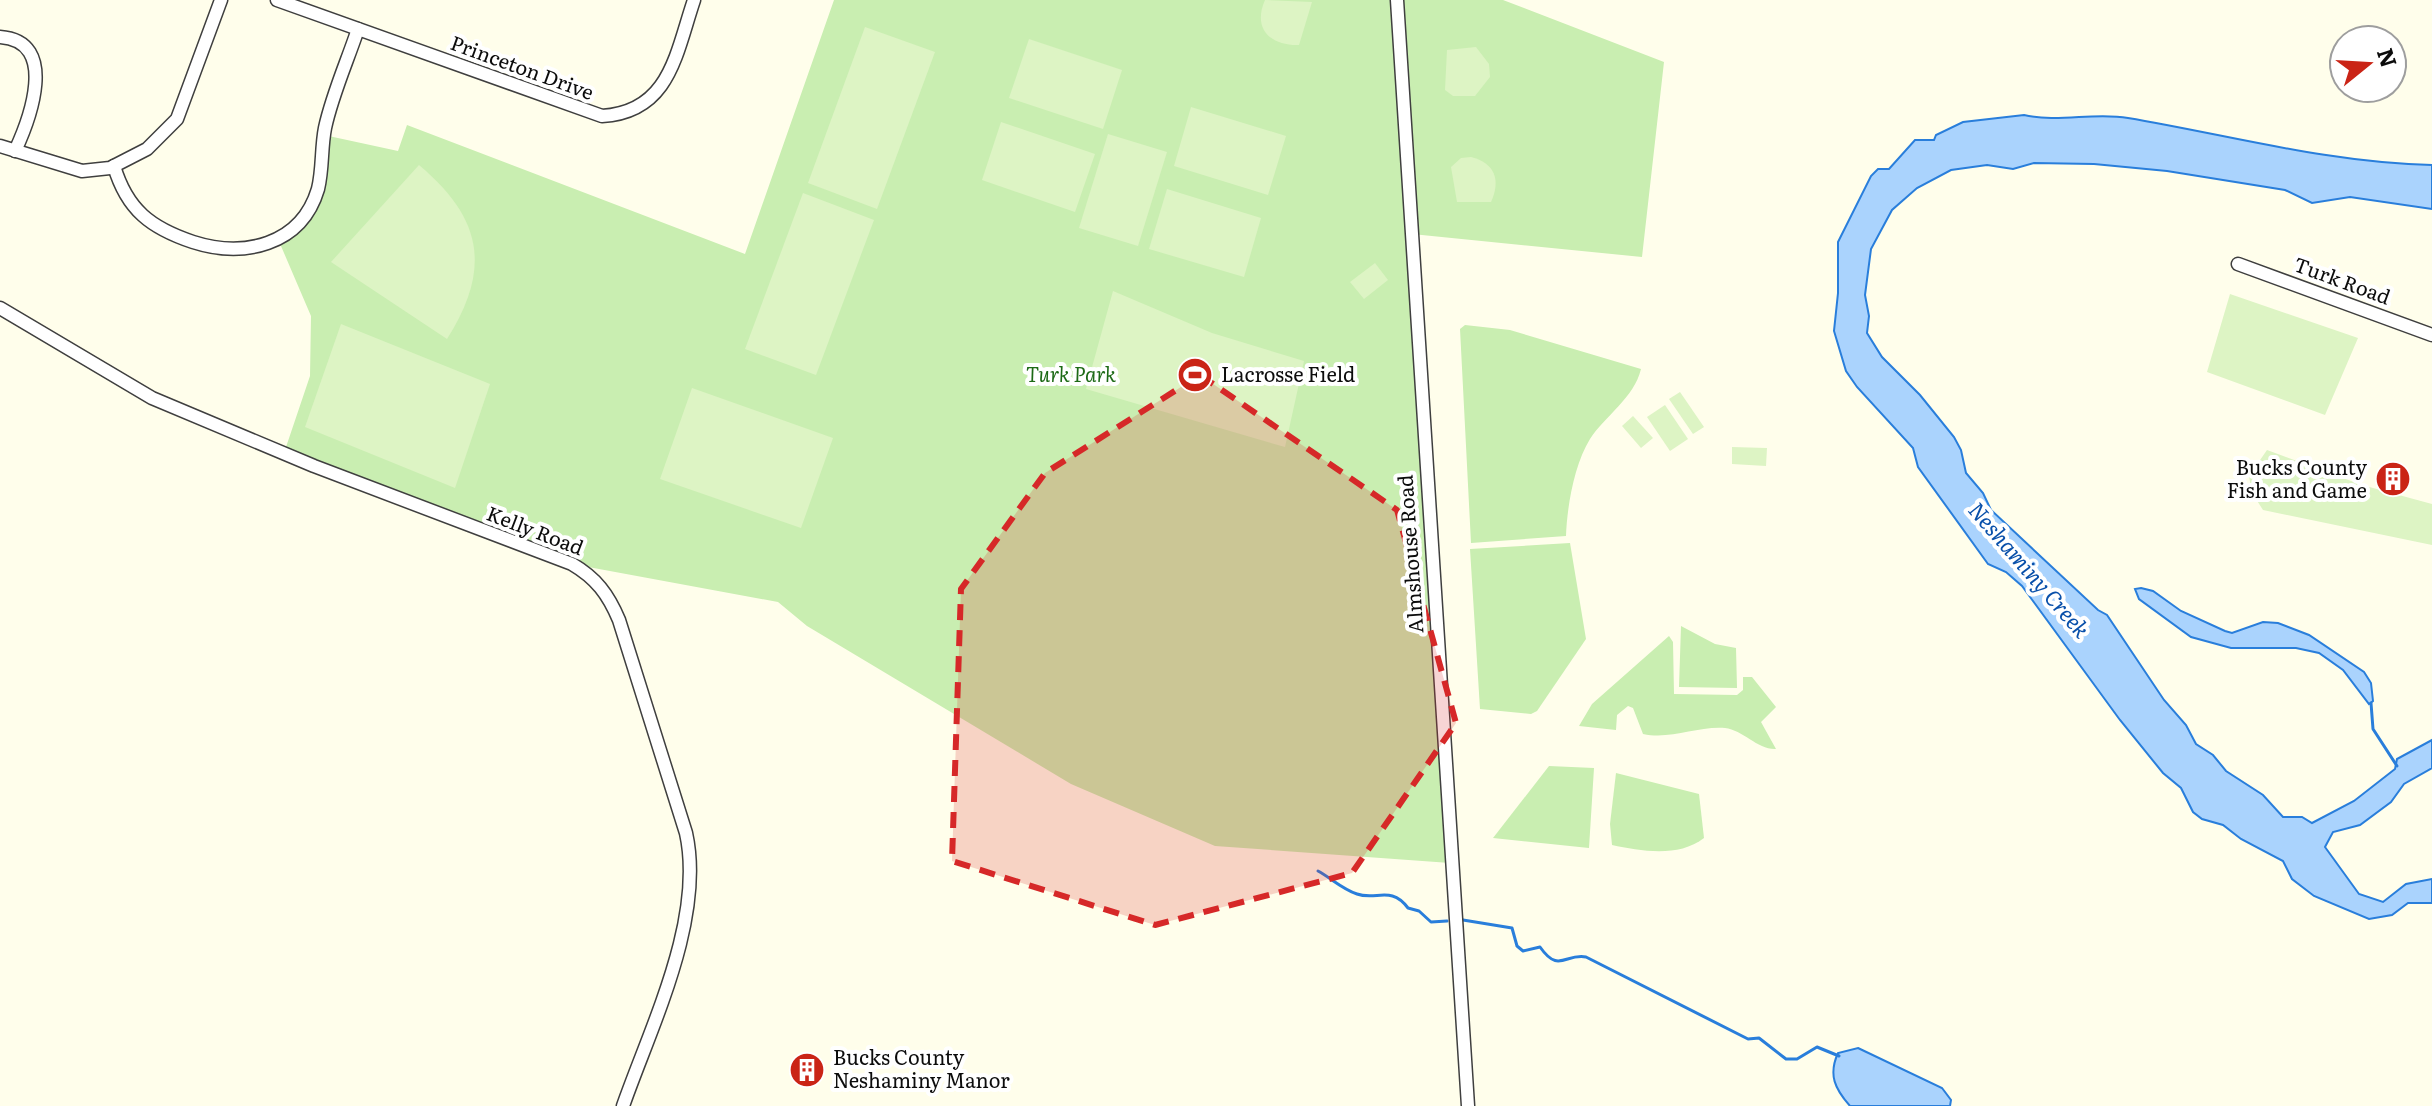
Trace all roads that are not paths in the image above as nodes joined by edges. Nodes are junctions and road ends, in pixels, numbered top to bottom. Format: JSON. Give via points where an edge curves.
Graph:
{"nodes":[{"id":1,"x":221,"y":0,"type":"edge"},
{"id":2,"x":277,"y":0,"type":"edge"},
{"id":3,"x":694,"y":0,"type":"edge"},
{"id":4,"x":1397,"y":0,"type":"edge"},
{"id":5,"x":358,"y":29,"type":"junction"},
{"id":6,"x":0,"y":37,"type":"edge"},
{"id":7,"x":0,"y":146,"type":"edge"},
{"id":8,"x":15,"y":151,"type":"junction"},
{"id":9,"x":114,"y":166,"type":"junction"},
{"id":10,"x":2238,"y":264,"type":"dead end"},
{"id":11,"x":0,"y":308,"type":"edge"},
{"id":12,"x":2432,"y":335,"type":"edge"},
{"id":13,"x":623,"y":1106,"type":"edge"},
{"id":14,"x":1468,"y":1106,"type":"edge"}],
"edges":[{"from":1,"to":9,"type":"street","via":[[177,119],[147,149]]},
{"from":2,"to":5,"type":"street","name":"Princeton Drive"},
{"from":3,"to":5,"type":"street","name":"Princeton Drive","via":[[665,82],[637,108],[614,115],[592,115]]},
{"from":4,"to":14,"type":"street","name":"Almshouse Road"},
{"from":5,"to":9,"type":"street","via":[[325,127],[317,190],[309,209],[278,239],[236,251],[217,250],[166,233],[131,205]]},
{"from":6,"to":8,"type":"street","via":[[26,50],[36,74],[32,114]]},
{"from":7,"to":8,"type":"street"},
{"from":8,"to":9,"type":"street","via":[[82,171]]},
{"from":10,"to":12,"type":"street","name":"Turk Road"},
{"from":11,"to":13,"type":"street","name":"Kelly Road","via":[[152,398],[572,564],[605,591],[619,620],[686,833],[690,865],[680,941]]}]}
